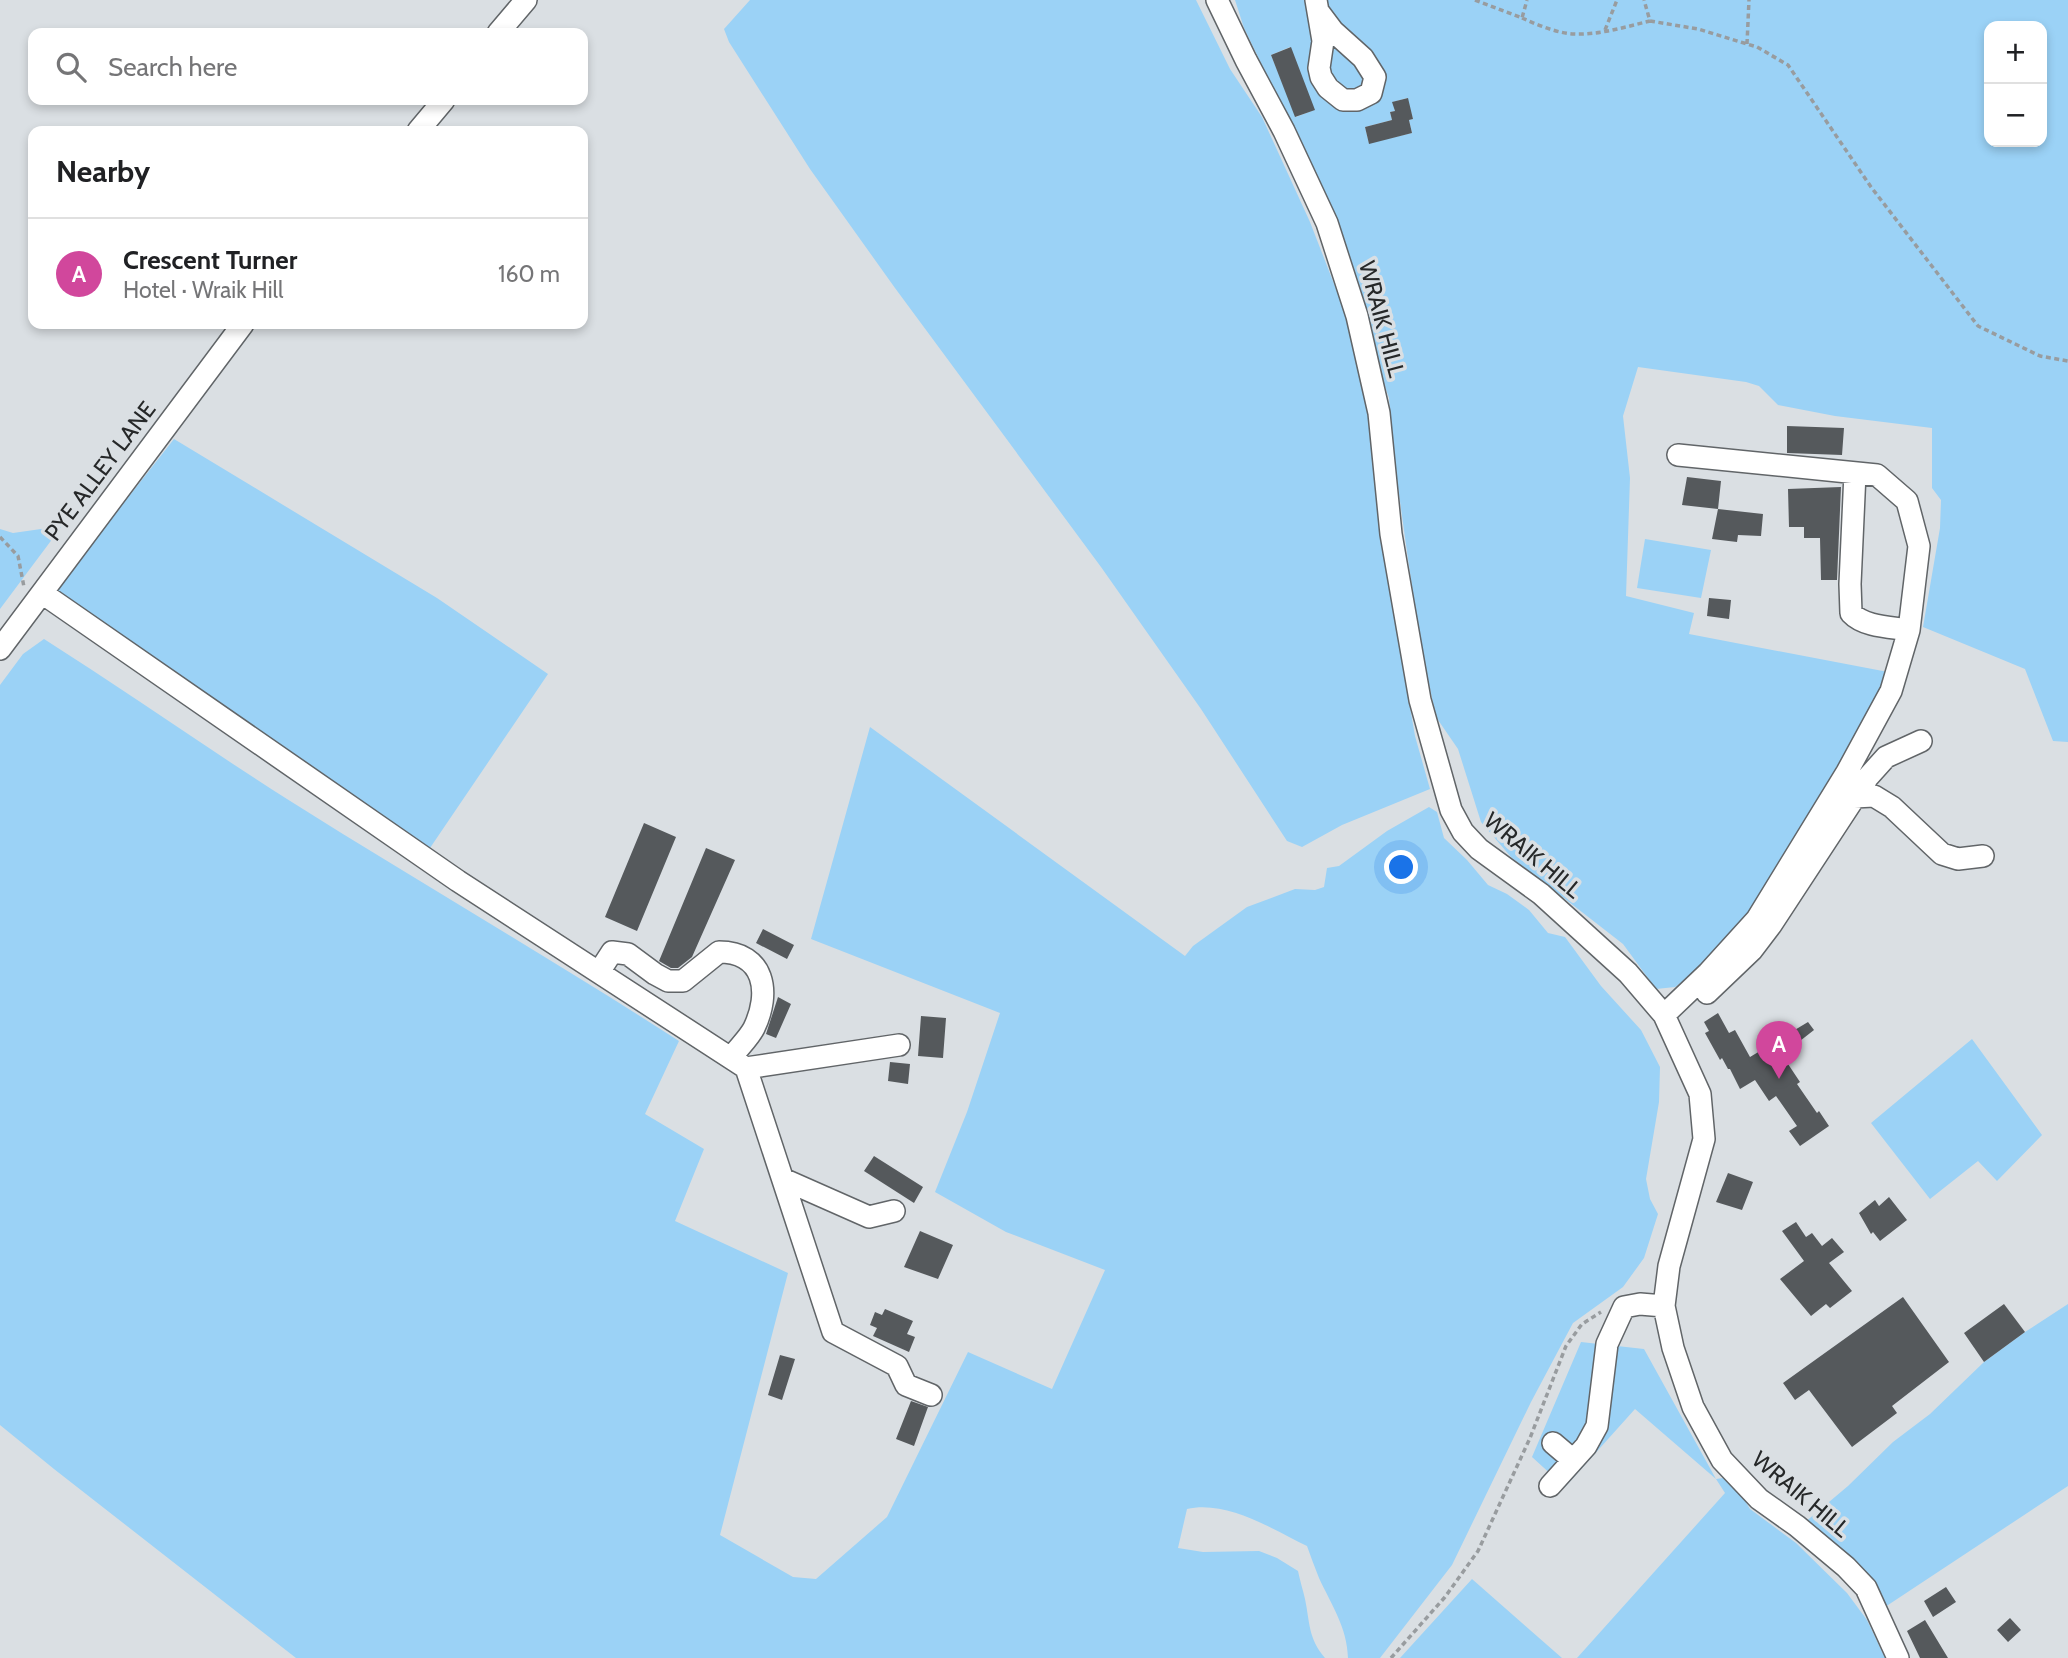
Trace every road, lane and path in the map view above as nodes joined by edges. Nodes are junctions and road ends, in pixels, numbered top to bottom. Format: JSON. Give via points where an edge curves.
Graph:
{"nodes":[{"id":1,"x":526,"y":0,"type":"edge"},
{"id":2,"x":1217,"y":0,"type":"edge"},
{"id":3,"x":1475,"y":0,"type":"edge"},
{"id":4,"x":1527,"y":0,"type":"edge"},
{"id":5,"x":1617,"y":0,"type":"edge"},
{"id":6,"x":1644,"y":0,"type":"edge"},
{"id":7,"x":1749,"y":0,"type":"edge"},
{"id":8,"x":1522,"y":18,"type":"junction"},
{"id":9,"x":1650,"y":21,"type":"junction"},
{"id":10,"x":502,"y":28,"type":"edge"},
{"id":11,"x":1604,"y":31,"type":"junction"},
{"id":12,"x":1747,"y":44,"type":"junction"},
{"id":13,"x":440,"y":105,"type":"edge"},
{"id":14,"x":422,"y":126,"type":"edge"},
{"id":15,"x":239,"y":329,"type":"edge"},
{"id":16,"x":2068,"y":361,"type":"edge"},
{"id":17,"x":1678,"y":454,"type":"dead end"},
{"id":18,"x":1855,"y":473,"type":"junction"},
{"id":19,"x":0,"y":537,"type":"edge"},
{"id":20,"x":37,"y":599,"type":"junction"},
{"id":21,"x":1909,"y":630,"type":"junction"},
{"id":22,"x":0,"y":649,"type":"edge"},
{"id":23,"x":1922,"y":741,"type":"dead end"},
{"id":24,"x":1854,"y":797,"type":"junction"},
{"id":25,"x":1983,"y":856,"type":"dead end"},
{"id":26,"x":599,"y":972,"type":"junction"},
{"id":27,"x":1667,"y":1021,"type":"junction"},
{"id":28,"x":900,"y":1045,"type":"dead end"},
{"id":29,"x":738,"y":1063,"type":"junction"},
{"id":30,"x":783,"y":1180,"type":"junction"},
{"id":31,"x":894,"y":1212,"type":"dead end"},
{"id":32,"x":1664,"y":1306,"type":"junction"},
{"id":33,"x":1625,"y":1307,"type":"junction"},
{"id":34,"x":931,"y":1395,"type":"dead end"},
{"id":35,"x":1553,"y":1443,"type":"dead end"},
{"id":36,"x":1573,"y":1460,"type":"junction"},
{"id":37,"x":1550,"y":1486,"type":"dead end"},
{"id":38,"x":1391,"y":1658,"type":"edge"},
{"id":39,"x":1898,"y":1658,"type":"edge"}],
"edges":[{"from":1,"to":10,"type":"street"},
{"from":2,"to":27,"type":"street","name":"WRAIK HILL","via":[[1327,223],[1357,316],[1379,413],[1391,534],[1420,700],[1451,810],[1479,849],[1541,894],[1628,973]]},
{"from":3,"to":8,"type":"path"},
{"from":4,"to":8,"type":"path"},
{"from":5,"to":11,"type":"path"},
{"from":6,"to":9,"type":"path"},
{"from":7,"to":12,"type":"path"},
{"from":8,"to":11,"type":"path","via":[[1572,34]]},
{"from":9,"to":11,"type":"path"},
{"from":9,"to":12,"type":"path"},
{"from":12,"to":16,"type":"path","via":[[1788,65],[1871,187],[1978,326],[2040,356]]},
{"from":13,"to":14,"type":"street"},
{"from":15,"to":20,"type":"street","name":"PYE ALLEY LANE"},
{"from":17,"to":18,"type":"street"},
{"from":18,"to":21,"type":"street","via":[[1877,475],[1907,501],[1919,546]]},
{"from":18,"to":21,"type":"street","via":[[1851,613],[1870,623]]},
{"from":19,"to":20,"type":"path","via":[[18,556],[23,586]]},
{"from":20,"to":22,"type":"street","name":"PYE ALLEY LANE"},
{"from":20,"to":26,"type":"street"},
{"from":21,"to":27,"type":"street","via":[[1891,691],[1758,919]]},
{"from":23,"to":24,"type":"street","via":[[1886,757]]},
{"from":24,"to":25,"type":"street","via":[[1874,796],[1892,807],[1942,854],[1958,859]]},
{"from":24,"to":27,"type":"street","via":[[1752,950]]},
{"from":26,"to":29,"type":"street"},
{"from":26,"to":29,"type":"street","via":[[612,952],[628,954],[668,981],[683,981],[719,952],[739,954],[754,965],[763,981],[764,997]]},
{"from":27,"to":32,"type":"street","name":"WRAIK HILL","via":[[1700,1094],[1704,1139],[1669,1266]]},
{"from":28,"to":29,"type":"street"},
{"from":29,"to":30,"type":"street"},
{"from":30,"to":31,"type":"street","via":[[869,1217]]},
{"from":30,"to":34,"type":"street","via":[[833,1332],[897,1366],[906,1385]]},
{"from":32,"to":33,"type":"street"},
{"from":32,"to":39,"type":"street","name":"WRAIK HILL","via":[[1693,1407],[1722,1461],[1759,1499],[1797,1526],[1866,1588]]},
{"from":33,"to":36,"type":"street","via":[[1607,1344],[1597,1426]]},
{"from":33,"to":38,"type":"path","via":[[1600,1312],[1582,1324],[1566,1346],[1478,1551]]},
{"from":35,"to":36,"type":"street"},
{"from":36,"to":37,"type":"street"}]}
